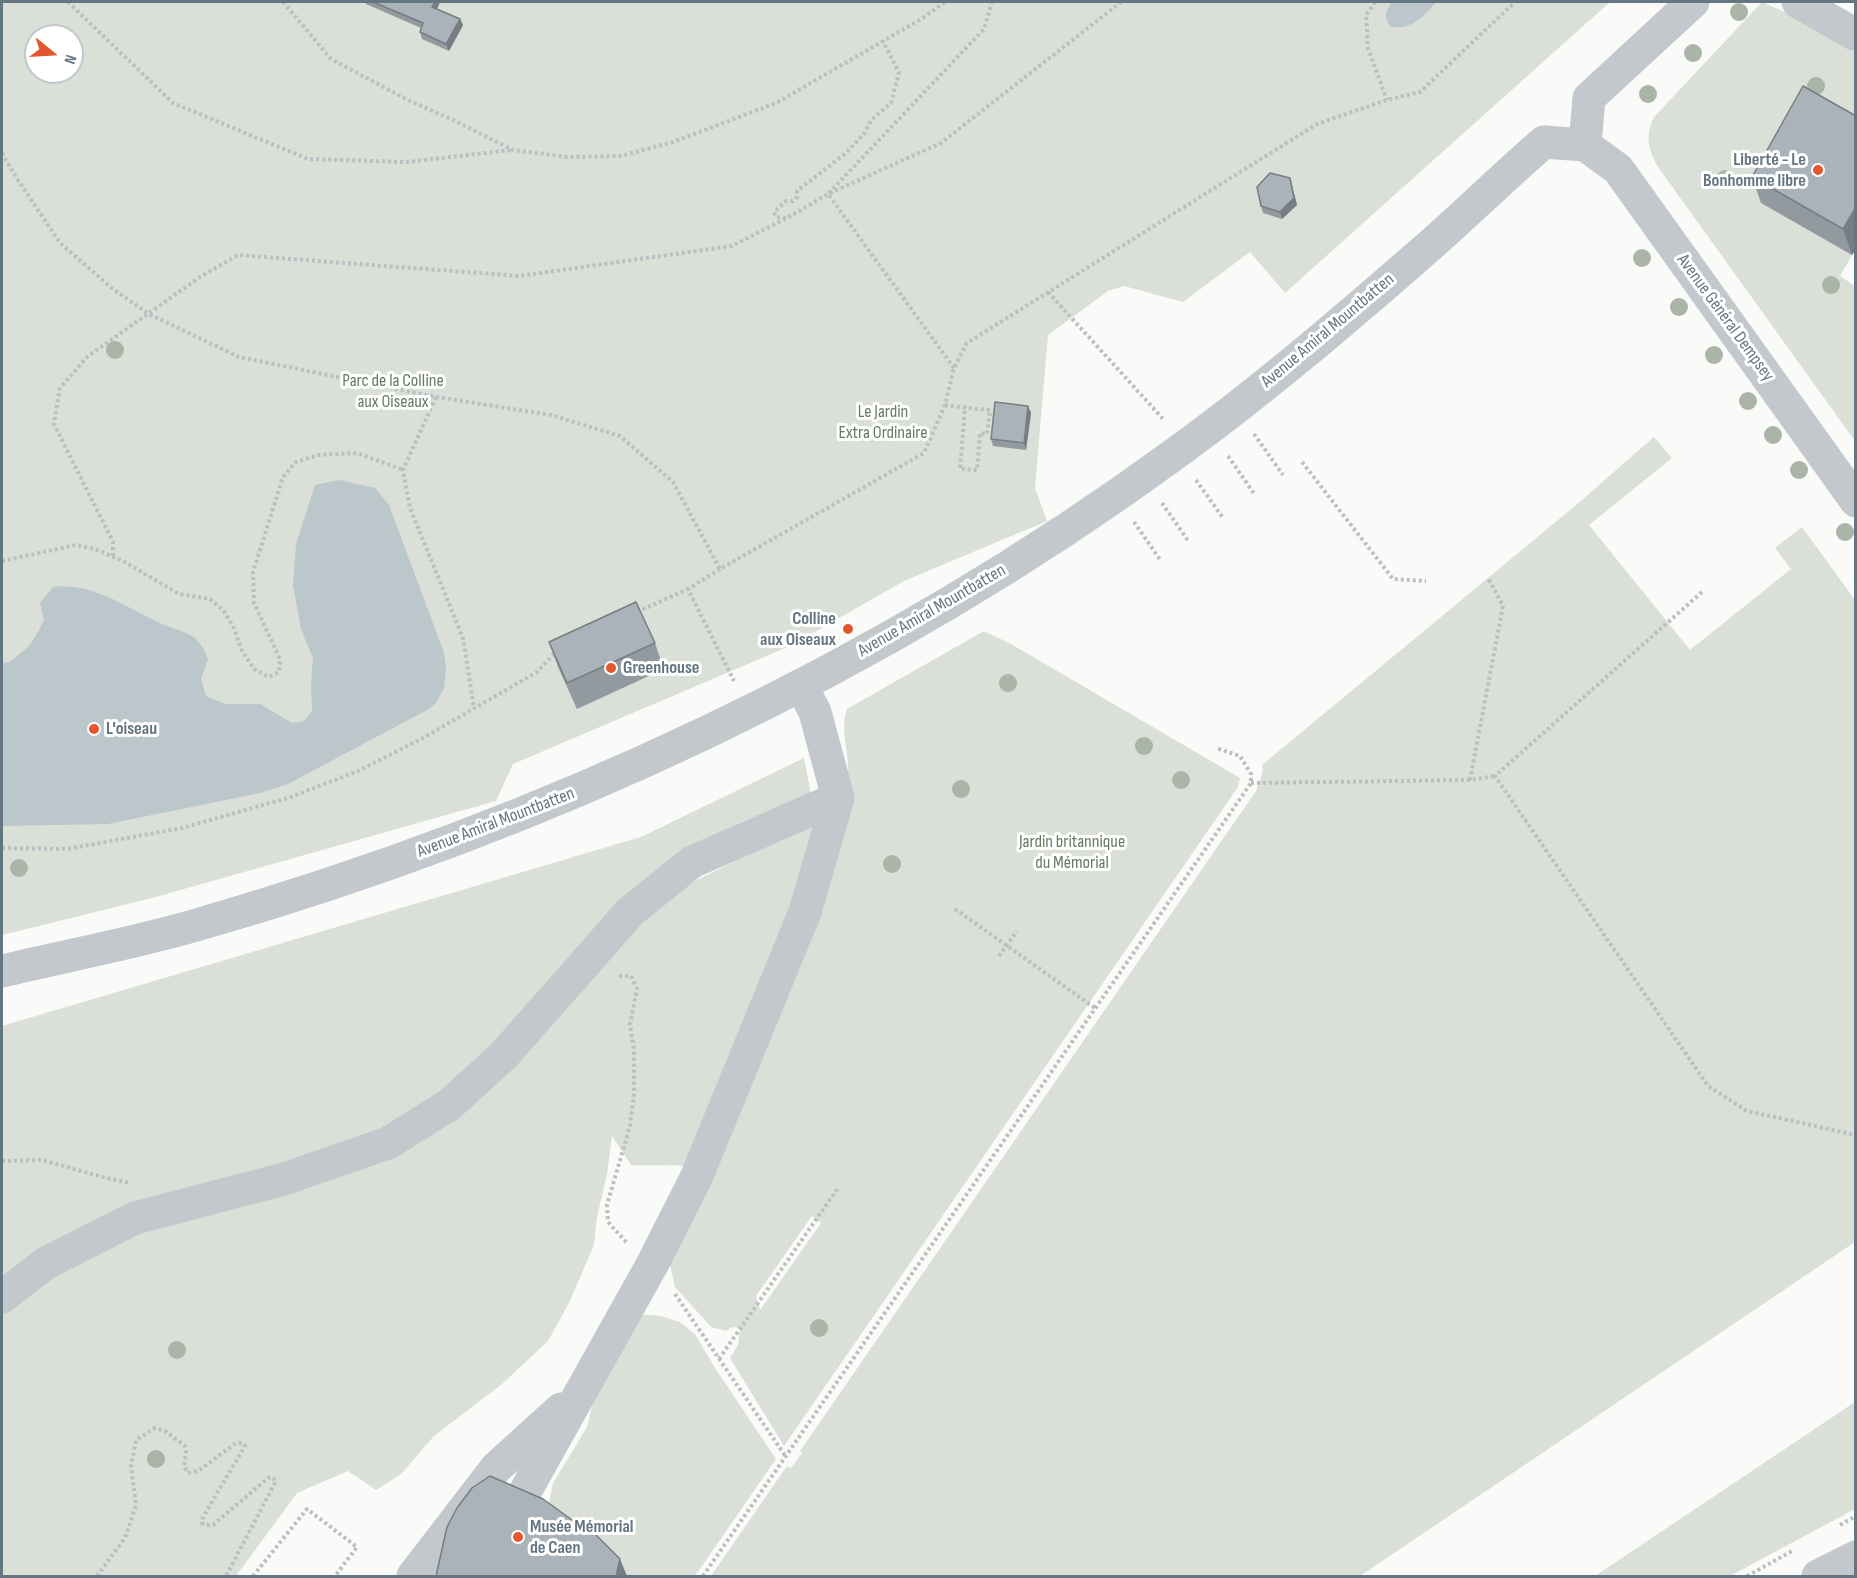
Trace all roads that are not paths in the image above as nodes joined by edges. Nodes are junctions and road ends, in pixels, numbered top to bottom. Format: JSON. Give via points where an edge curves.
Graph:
{"nodes":[{"id":1,"x":1798,"y":2,"type":"edge"},
{"id":2,"x":1688,"y":3,"type":"edge"},
{"id":3,"x":1856,"y":35,"type":"edge"},
{"id":4,"x":1585,"y":145,"type":"junction"},
{"id":5,"x":1856,"y":501,"type":"edge"},
{"id":6,"x":801,"y":685,"type":"junction"},
{"id":7,"x":838,"y":798,"type":"junction"},
{"id":8,"x":2,"y":971,"type":"edge"},
{"id":9,"x":2,"y":1297,"type":"edge"},
{"id":10,"x":582,"y":1390,"type":"junction"},
{"id":11,"x":516,"y":1508,"type":"edge"},
{"id":12,"x":1856,"y":1557,"type":"edge"},
{"id":13,"x":413,"y":1576,"type":"edge"},
{"id":14,"x":1818,"y":1576,"type":"edge"}],
"edges":[{"from":1,"to":3,"type":"street"},
{"from":2,"to":4,"type":"street","via":[[1589,98]]},
{"from":4,"to":5,"type":"street","name":"Avenue Général Dempsey","via":[[1618,169]]},
{"from":4,"to":6,"type":"street","name":"Avenue Amiral Mountbatten","via":[[1544,142],[1420,254],[1176,454],[978,586]]},
{"from":6,"to":7,"type":"street","via":[[816,712]]},
{"from":6,"to":8,"type":"street","name":"Avenue Amiral Mountbatten","via":[[604,780],[450,843],[188,928]]},
{"from":7,"to":9,"type":"street","via":[[692,862],[630,912],[504,1055],[449,1105],[388,1143],[284,1179],[135,1218],[46,1263]]},
{"from":7,"to":10,"type":"street","via":[[805,912],[696,1178]]},
{"from":10,"to":11,"type":"street"},
{"from":10,"to":13,"type":"street","via":[[496,1468]]},
{"from":12,"to":14,"type":"street"}]}
